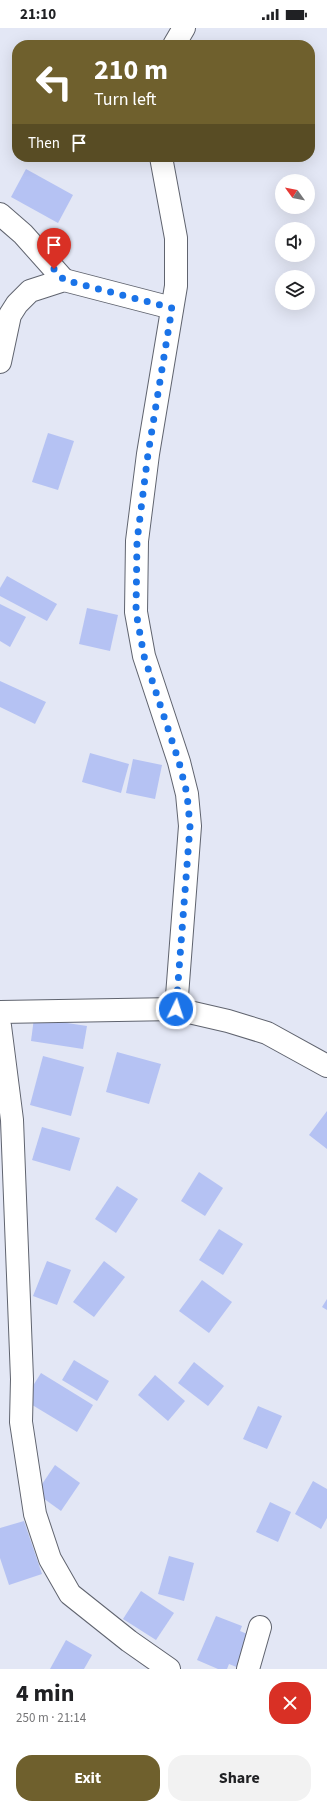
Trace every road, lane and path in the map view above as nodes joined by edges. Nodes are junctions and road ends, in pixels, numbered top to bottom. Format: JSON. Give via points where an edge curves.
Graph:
{"nodes":[{"id":1,"x":184,"y":28,"type":"edge"},
{"id":2,"x":177,"y":40,"type":"edge"},
{"id":3,"x":162,"y":162,"type":"edge"},
{"id":4,"x":0,"y":214,"type":"edge"},
{"id":5,"x":64,"y":280,"type":"junction"},
{"id":6,"x":172,"y":308,"type":"junction"},
{"id":7,"x":0,"y":362,"type":"edge"},
{"id":8,"x":176,"y":1009,"type":"junction"},
{"id":9,"x":0,"y":1012,"type":"edge"},
{"id":10,"x":0,"y":1026,"type":"edge"},
{"id":11,"x":327,"y":1066,"type":"edge"},
{"id":12,"x":260,"y":1627,"type":"dead end"},
{"id":13,"x":169,"y":1669,"type":"edge"},
{"id":14,"x":248,"y":1669,"type":"edge"}],
"edges":[{"from":1,"to":2,"type":"street"},
{"from":3,"to":6,"type":"street","via":[[176,238],[176,286]]},
{"from":4,"to":5,"type":"street","via":[[23,234]]},
{"from":5,"to":6,"type":"street"},
{"from":5,"to":7,"type":"street","via":[[30,291],[17,304],[10,315]]},
{"from":6,"to":8,"type":"street","via":[[148,454],[137,541],[136,612],[144,656],[187,794],[190,826]]},
{"from":8,"to":9,"type":"street"},
{"from":8,"to":11,"type":"street","via":[[267,1032]]},
{"from":10,"to":13,"type":"street","via":[[12,1120],[22,1379],[21,1422],[34,1514],[50,1559],[70,1594]]},
{"from":12,"to":14,"type":"street"}]}
